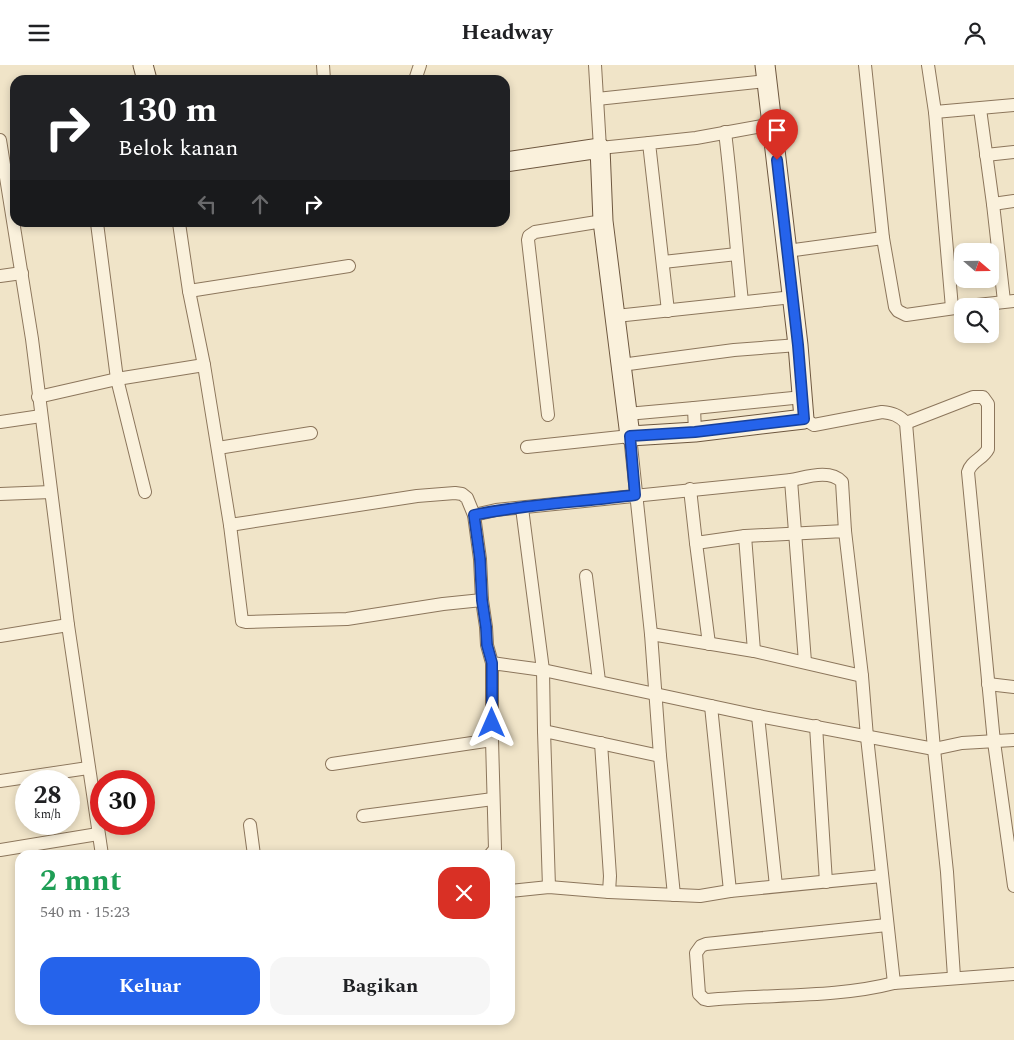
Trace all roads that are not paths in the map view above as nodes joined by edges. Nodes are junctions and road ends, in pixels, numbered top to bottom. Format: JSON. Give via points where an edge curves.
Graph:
{"nodes":[{"id":1,"x":595,"y":65,"type":"edge"},
{"id":2,"x":865,"y":65,"type":"edge"},
{"id":3,"x":928,"y":65,"type":"edge"},
{"id":4,"x":766,"y":73,"type":"edge"},
{"id":5,"x":597,"y":99,"type":"junction"},
{"id":6,"x":1014,"y":105,"type":"edge"},
{"id":7,"x":980,"y":109,"type":"junction"},
{"id":8,"x":935,"y":112,"type":"junction"},
{"id":9,"x":773,"y":124,"type":"junction"},
{"id":10,"x":725,"y":132,"type":"junction"},
{"id":11,"x":0,"y":140,"type":"edge"},
{"id":12,"x":649,"y":143,"type":"junction"},
{"id":13,"x":600,"y":148,"type":"junction"},
{"id":14,"x":1014,"y":152,"type":"edge"},
{"id":15,"x":986,"y":155,"type":"junction"},
{"id":16,"x":510,"y":161,"type":"edge"},
{"id":17,"x":8,"y":199,"type":"edge"},
{"id":18,"x":1014,"y":201,"type":"edge"},
{"id":19,"x":993,"y":204,"type":"junction"},
{"id":20,"x":604,"y":221,"type":"junction"},
{"id":21,"x":13,"y":227,"type":"edge"},
{"id":22,"x":98,"y":227,"type":"edge"},
{"id":23,"x":180,"y":227,"type":"edge"},
{"id":24,"x":883,"y":238,"type":"junction"},
{"id":25,"x":787,"y":251,"type":"junction"},
{"id":26,"x":737,"y":254,"type":"junction"},
{"id":27,"x":663,"y":262,"type":"junction"},
{"id":28,"x":349,"y":266,"type":"dead end"},
{"id":29,"x":22,"y":273,"type":"junction"},
{"id":30,"x":0,"y":276,"type":"edge"},
{"id":31,"x":189,"y":291,"type":"junction"},
{"id":32,"x":793,"y":297,"type":"junction"},
{"id":33,"x":956,"y":298,"type":"edge"},
{"id":34,"x":1009,"y":301,"type":"edge"},
{"id":35,"x":742,"y":302,"type":"junction"},
{"id":36,"x":954,"y":308,"type":"edge"},
{"id":37,"x":668,"y":311,"type":"junction"},
{"id":38,"x":616,"y":317,"type":"junction"},
{"id":39,"x":798,"y":345,"type":"junction"},
{"id":40,"x":204,"y":365,"type":"junction"},
{"id":41,"x":621,"y":365,"type":"junction"},
{"id":42,"x":117,"y":379,"type":"junction"},
{"id":43,"x":38,"y":397,"type":"junction"},
{"id":44,"x":802,"y":397,"type":"junction"},
{"id":45,"x":694,"y":408,"type":"junction"},
{"id":46,"x":627,"y":414,"type":"junction"},
{"id":47,"x":548,"y":415,"type":"dead end"},
{"id":48,"x":41,"y":416,"type":"junction"},
{"id":49,"x":804,"y":419,"type":"junction"},
{"id":50,"x":0,"y":422,"type":"edge"},
{"id":51,"x":906,"y":423,"type":"junction"},
{"id":52,"x":695,"y":432,"type":"junction"},
{"id":53,"x":311,"y":433,"type":"dead end"},
{"id":54,"x":630,"y":436,"type":"junction"},
{"id":55,"x":527,"y":447,"type":"dead end"},
{"id":56,"x":218,"y":448,"type":"junction"},
{"id":57,"x":792,"y":480,"type":"junction"},
{"id":58,"x":690,"y":489,"type":"junction"},
{"id":59,"x":51,"y":492,"type":"junction"},
{"id":60,"x":145,"y":493,"type":"dead end"},
{"id":61,"x":0,"y":494,"type":"edge"},
{"id":62,"x":635,"y":495,"type":"junction"},
{"id":63,"x":522,"y":508,"type":"junction"},
{"id":64,"x":474,"y":515,"type":"junction"},
{"id":65,"x":230,"y":525,"type":"junction"},
{"id":66,"x":845,"y":531,"type":"junction"},
{"id":67,"x":796,"y":533,"type":"junction"},
{"id":68,"x":745,"y":536,"type":"junction"},
{"id":69,"x":696,"y":543,"type":"junction"},
{"id":70,"x":586,"y":576,"type":"dead end"},
{"id":71,"x":482,"y":600,"type":"junction"},
{"id":72,"x":68,"y":625,"type":"junction"},
{"id":73,"x":651,"y":634,"type":"junction"},
{"id":74,"x":0,"y":636,"type":"edge"},
{"id":75,"x":709,"y":644,"type":"junction"},
{"id":76,"x":754,"y":651,"type":"junction"},
{"id":77,"x":804,"y":662,"type":"junction"},
{"id":78,"x":492,"y":663,"type":"junction"},
{"id":79,"x":543,"y":670,"type":"junction"},
{"id":80,"x":862,"y":676,"type":"junction"},
{"id":81,"x":599,"y":681,"type":"junction"},
{"id":82,"x":988,"y":684,"type":"junction"},
{"id":83,"x":1014,"y":687,"type":"edge"},
{"id":84,"x":655,"y":693,"type":"junction"},
{"id":85,"x":711,"y":706,"type":"junction"},
{"id":86,"x":758,"y":716,"type":"junction"},
{"id":87,"x":816,"y":726,"type":"junction"},
{"id":88,"x":544,"y":731,"type":"junction"},
{"id":89,"x":867,"y":737,"type":"junction"},
{"id":90,"x":492,"y":740,"type":"junction"},
{"id":91,"x":1014,"y":740,"type":"edge"},
{"id":92,"x":994,"y":742,"type":"junction"},
{"id":93,"x":601,"y":743,"type":"junction"},
{"id":94,"x":934,"y":749,"type":"junction"},
{"id":95,"x":660,"y":756,"type":"junction"},
{"id":96,"x":332,"y":764,"type":"dead end"},
{"id":97,"x":88,"y":768,"type":"junction"},
{"id":98,"x":0,"y":781,"type":"edge"},
{"id":99,"x":90,"y":781,"type":"edge"},
{"id":100,"x":493,"y":799,"type":"junction"},
{"id":101,"x":363,"y":817,"type":"dead end"},
{"id":102,"x":250,"y":825,"type":"dead end"},
{"id":103,"x":92,"y":835,"type":"edge"},
{"id":104,"x":98,"y":835,"type":"edge"},
{"id":105,"x":0,"y":850,"type":"edge"},
{"id":106,"x":101,"y":850,"type":"edge"},
{"id":107,"x":253,"y":850,"type":"edge"},
{"id":108,"x":495,"y":850,"type":"edge"},
{"id":109,"x":882,"y":876,"type":"junction"},
{"id":110,"x":826,"y":882,"type":"junction"},
{"id":111,"x":776,"y":886,"type":"junction"},
{"id":112,"x":1014,"y":886,"type":"edge"},
{"id":113,"x":549,"y":887,"type":"junction"},
{"id":114,"x":515,"y":890,"type":"edge"},
{"id":115,"x":730,"y":891,"type":"junction"},
{"id":116,"x":609,"y":892,"type":"junction"},
{"id":117,"x":674,"y":895,"type":"junction"},
{"id":118,"x":887,"y":925,"type":"junction"},
{"id":119,"x":1014,"y":974,"type":"edge"},
{"id":120,"x":954,"y":977,"type":"junction"},
{"id":121,"x":894,"y":983,"type":"junction"}],
"edges":[{"from":1,"to":5,"type":"street"},
{"from":2,"to":24,"type":"street"},
{"from":3,"to":8,"type":"street"},
{"from":4,"to":5,"type":"street"},
{"from":4,"to":9,"type":"street"},
{"from":5,"to":13,"type":"street"},
{"from":6,"to":7,"type":"street"},
{"from":7,"to":8,"type":"street"},
{"from":7,"to":15,"type":"street"},
{"from":8,"to":33,"type":"street"},
{"from":9,"to":10,"type":"street"},
{"from":9,"to":25,"type":"street"},
{"from":10,"to":12,"type":"street"},
{"from":10,"to":26,"type":"street"},
{"from":11,"to":17,"type":"street"},
{"from":12,"to":13,"type":"street"},
{"from":12,"to":27,"type":"street"},
{"from":13,"to":16,"type":"street"},
{"from":13,"to":20,"type":"street"},
{"from":14,"to":15,"type":"street"},
{"from":15,"to":19,"type":"street"},
{"from":18,"to":19,"type":"street"},
{"from":19,"to":34,"type":"street"},
{"from":20,"to":38,"type":"street"},
{"from":20,"to":47,"type":"street","via":[[536,232],[529,236]]},
{"from":21,"to":29,"type":"street"},
{"from":22,"to":42,"type":"street"},
{"from":23,"to":31,"type":"street"},
{"from":24,"to":25,"type":"street"},
{"from":24,"to":36,"type":"street","via":[[898,311],[906,315]]},
{"from":25,"to":32,"type":"street"},
{"from":26,"to":27,"type":"street"},
{"from":26,"to":35,"type":"street"},
{"from":27,"to":37,"type":"street"},
{"from":28,"to":31,"type":"street"},
{"from":29,"to":30,"type":"street"},
{"from":29,"to":43,"type":"street"},
{"from":31,"to":40,"type":"street"},
{"from":32,"to":35,"type":"street"},
{"from":32,"to":39,"type":"street"},
{"from":35,"to":37,"type":"street"},
{"from":37,"to":38,"type":"street"},
{"from":38,"to":41,"type":"street"},
{"from":39,"to":41,"type":"street"},
{"from":39,"to":44,"type":"street"},
{"from":40,"to":42,"type":"street"},
{"from":40,"to":56,"type":"street"},
{"from":41,"to":46,"type":"street"},
{"from":42,"to":43,"type":"street"},
{"from":42,"to":60,"type":"street"},
{"from":43,"to":48,"type":"street"},
{"from":44,"to":45,"type":"street"},
{"from":44,"to":49,"type":"street"},
{"from":45,"to":46,"type":"street"},
{"from":45,"to":52,"type":"street"},
{"from":46,"to":54,"type":"street"},
{"from":48,"to":50,"type":"street"},
{"from":48,"to":59,"type":"street"},
{"from":49,"to":51,"type":"street","via":[[814,425],[882,412],[901,417]]},
{"from":49,"to":52,"type":"street"},
{"from":51,"to":82,"type":"street","via":[[973,397],[984,397],[988,404],[988,449],[968,472]]},
{"from":51,"to":94,"type":"street"},
{"from":52,"to":54,"type":"street"},
{"from":53,"to":56,"type":"street"},
{"from":54,"to":55,"type":"street"},
{"from":54,"to":62,"type":"street"},
{"from":56,"to":65,"type":"street"},
{"from":57,"to":58,"type":"street"},
{"from":57,"to":66,"type":"street","via":[[825,475],[838,477],[842,482]]},
{"from":57,"to":67,"type":"street"},
{"from":58,"to":62,"type":"street"},
{"from":58,"to":69,"type":"street"},
{"from":59,"to":61,"type":"street"},
{"from":59,"to":72,"type":"street"},
{"from":62,"to":63,"type":"street"},
{"from":62,"to":73,"type":"street"},
{"from":63,"to":64,"type":"street"},
{"from":63,"to":79,"type":"street"},
{"from":64,"to":65,"type":"street","via":[[467,498],[454,493],[372,502]]},
{"from":64,"to":71,"type":"street"},
{"from":65,"to":71,"type":"street","via":[[241,620],[246,622],[347,619]]},
{"from":66,"to":67,"type":"street"},
{"from":66,"to":80,"type":"street"},
{"from":67,"to":68,"type":"street"},
{"from":67,"to":77,"type":"street"},
{"from":68,"to":69,"type":"street"},
{"from":68,"to":76,"type":"street"},
{"from":69,"to":75,"type":"street"},
{"from":70,"to":81,"type":"street"},
{"from":71,"to":78,"type":"street"},
{"from":72,"to":74,"type":"street"},
{"from":72,"to":97,"type":"street"},
{"from":73,"to":75,"type":"street"},
{"from":73,"to":84,"type":"street"},
{"from":75,"to":76,"type":"street"},
{"from":76,"to":77,"type":"street"},
{"from":77,"to":80,"type":"street"},
{"from":78,"to":79,"type":"street"},
{"from":78,"to":90,"type":"street"},
{"from":79,"to":81,"type":"street"},
{"from":79,"to":88,"type":"street"},
{"from":80,"to":89,"type":"street"},
{"from":81,"to":84,"type":"street"},
{"from":82,"to":83,"type":"street"},
{"from":82,"to":92,"type":"street"},
{"from":84,"to":85,"type":"street"},
{"from":84,"to":95,"type":"street"},
{"from":85,"to":86,"type":"street"},
{"from":85,"to":115,"type":"street"},
{"from":86,"to":87,"type":"street"},
{"from":86,"to":111,"type":"street"},
{"from":87,"to":89,"type":"street"},
{"from":87,"to":110,"type":"street"},
{"from":88,"to":93,"type":"street"},
{"from":88,"to":113,"type":"street"},
{"from":89,"to":94,"type":"street"},
{"from":89,"to":109,"type":"street"},
{"from":90,"to":96,"type":"street"},
{"from":90,"to":100,"type":"street"},
{"from":91,"to":92,"type":"street"},
{"from":92,"to":94,"type":"street","via":[[962,743]]},
{"from":92,"to":112,"type":"street"},
{"from":93,"to":95,"type":"street"},
{"from":93,"to":116,"type":"street"},
{"from":94,"to":120,"type":"street"},
{"from":95,"to":117,"type":"street"},
{"from":97,"to":98,"type":"street"},
{"from":97,"to":99,"type":"street"},
{"from":100,"to":101,"type":"street"},
{"from":100,"to":108,"type":"street"},
{"from":102,"to":107,"type":"street"},
{"from":103,"to":105,"type":"street"},
{"from":104,"to":106,"type":"street"},
{"from":109,"to":110,"type":"street"},
{"from":109,"to":118,"type":"street"},
{"from":110,"to":111,"type":"street"},
{"from":111,"to":115,"type":"street"},
{"from":113,"to":114,"type":"street"},
{"from":113,"to":116,"type":"street"},
{"from":115,"to":117,"type":"street","via":[[700,896]]},
{"from":116,"to":117,"type":"street"},
{"from":118,"to":121,"type":"street"},
{"from":118,"to":121,"type":"street","via":[[706,944],[696,953],[699,994],[708,1000],[840,992]]},
{"from":119,"to":120,"type":"street"},
{"from":120,"to":121,"type":"street"}]}
